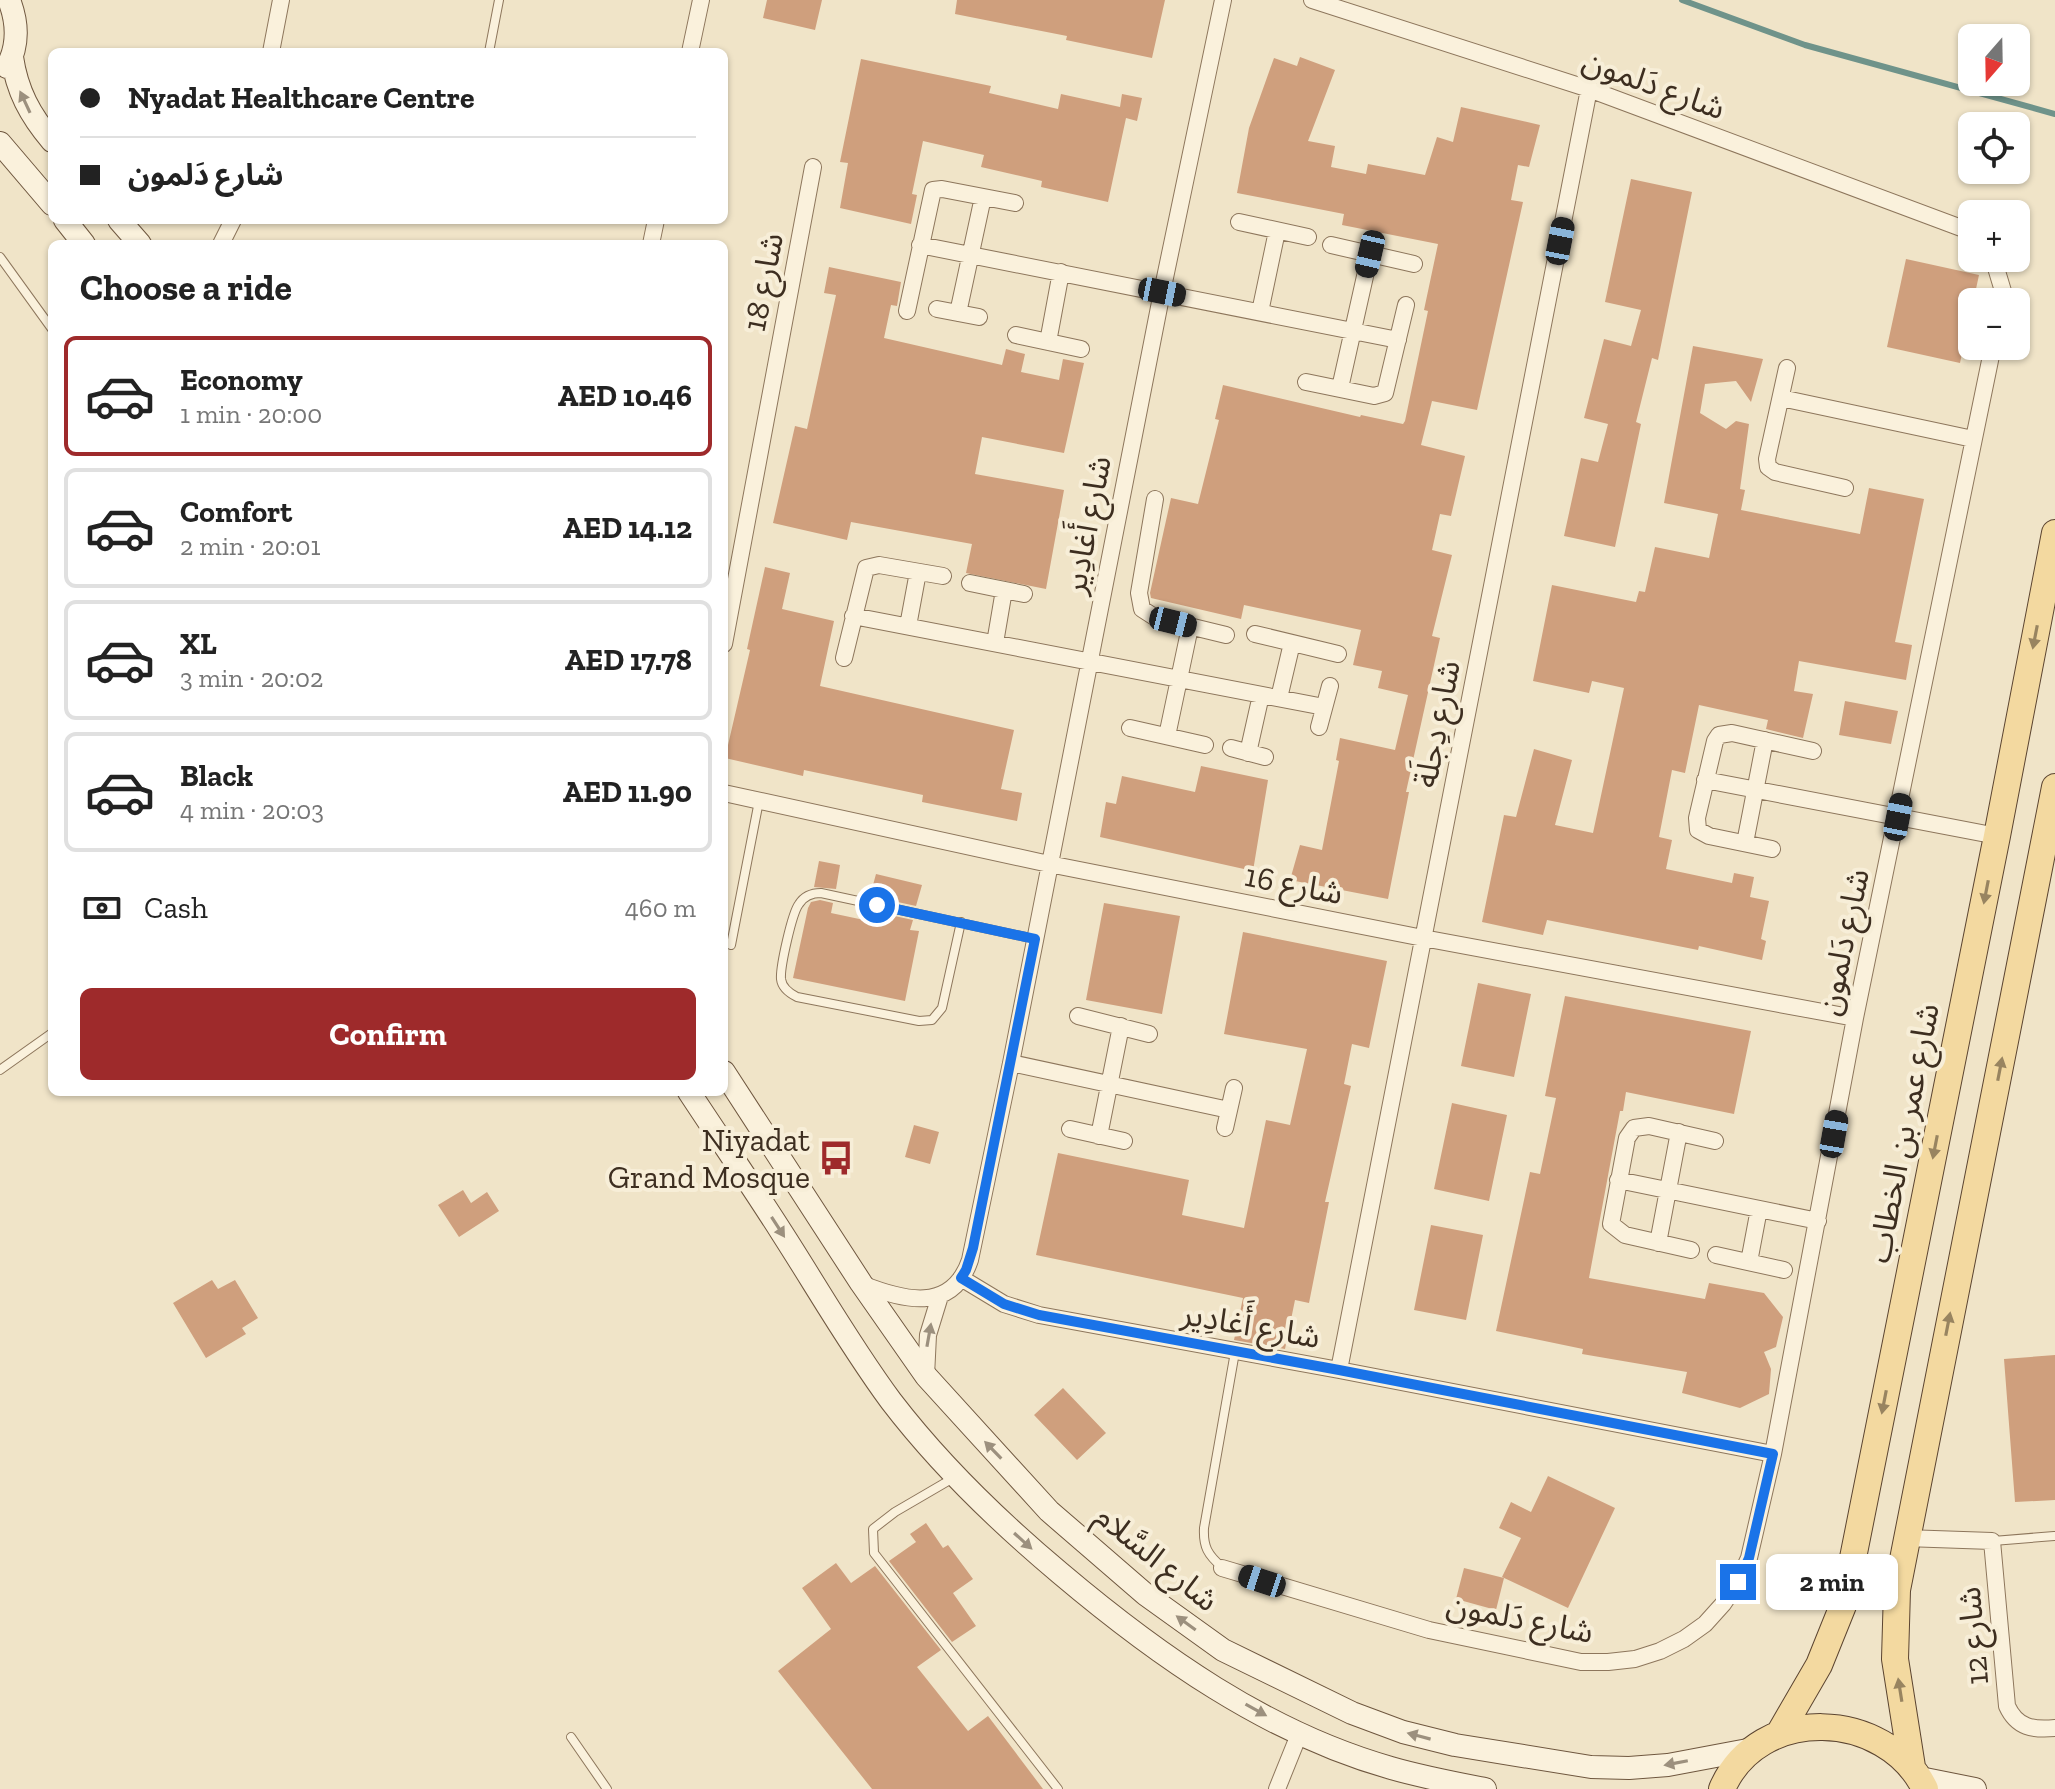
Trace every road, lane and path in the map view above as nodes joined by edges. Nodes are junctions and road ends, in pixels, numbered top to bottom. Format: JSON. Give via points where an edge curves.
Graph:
{"nodes":[{"id":1,"x":9,"y":0,"type":"edge"},
{"id":2,"x":281,"y":0,"type":"edge"},
{"id":3,"x":499,"y":0,"type":"edge"},
{"id":4,"x":701,"y":0,"type":"edge"},
{"id":5,"x":1223,"y":0,"type":"edge"},
{"id":6,"x":1312,"y":0,"type":"edge"},
{"id":7,"x":272,"y":48,"type":"edge"},
{"id":8,"x":490,"y":48,"type":"edge"},
{"id":9,"x":691,"y":48,"type":"edge"},
{"id":10,"x":12,"y":57,"type":"junction"},
{"id":11,"x":0,"y":78,"type":"edge"},
{"id":12,"x":1589,"y":89,"type":"junction"},
{"id":13,"x":48,"y":136,"type":"edge"},
{"id":14,"x":0,"y":143,"type":"edge"},
{"id":15,"x":813,"y":167,"type":"dead end"},
{"id":16,"x":983,"y":197,"type":"junction"},
{"id":17,"x":48,"y":199,"type":"edge"},
{"id":18,"x":1015,"y":203,"type":"dead end"},
{"id":19,"x":1239,"y":222,"type":"dead end"},
{"id":20,"x":68,"y":224,"type":"edge"},
{"id":21,"x":122,"y":224,"type":"edge"},
{"id":22,"x":1958,"y":225,"type":"edge"},
{"id":23,"x":1277,"y":231,"type":"junction"},
{"id":24,"x":1308,"y":237,"type":"dead end"},
{"id":25,"x":81,"y":240,"type":"edge"},
{"id":26,"x":136,"y":240,"type":"edge"},
{"id":27,"x":920,"y":245,"type":"junction"},
{"id":28,"x":1331,"y":245,"type":"dead end"},
{"id":29,"x":971,"y":254,"type":"junction"},
{"id":30,"x":1370,"y":254,"type":"junction"},
{"id":31,"x":0,"y":257,"type":"edge"},
{"id":32,"x":1414,"y":264,"type":"dead end"},
{"id":33,"x":1061,"y":272,"type":"junction"},
{"id":34,"x":1162,"y":292,"type":"junction"},
{"id":35,"x":1406,"y":305,"type":"dead end"},
{"id":36,"x":937,"y":309,"type":"dead end"},
{"id":37,"x":907,"y":311,"type":"dead end"},
{"id":38,"x":1260,"y":312,"type":"junction"},
{"id":39,"x":958,"y":313,"type":"junction"},
{"id":40,"x":979,"y":317,"type":"dead end"},
{"id":41,"x":48,"y":323,"type":"edge"},
{"id":42,"x":1353,"y":330,"type":"junction"},
{"id":43,"x":1016,"y":335,"type":"dead end"},
{"id":44,"x":1398,"y":340,"type":"junction"},
{"id":45,"x":1048,"y":342,"type":"junction"},
{"id":46,"x":1081,"y":349,"type":"dead end"},
{"id":47,"x":1990,"y":360,"type":"edge"},
{"id":48,"x":1787,"y":368,"type":"dead end"},
{"id":49,"x":1306,"y":382,"type":"dead end"},
{"id":50,"x":1340,"y":388,"type":"junction"},
{"id":51,"x":1781,"y":398,"type":"junction"},
{"id":52,"x":1973,"y":439,"type":"junction"},
{"id":53,"x":1845,"y":488,"type":"dead end"},
{"id":54,"x":1155,"y":499,"type":"dead end"},
{"id":55,"x":2055,"y":533,"type":"edge"},
{"id":56,"x":918,"y":572,"type":"junction"},
{"id":57,"x":943,"y":576,"type":"dead end"},
{"id":58,"x":970,"y":583,"type":"dead end"},
{"id":59,"x":1004,"y":590,"type":"junction"},
{"id":60,"x":1024,"y":594,"type":"dead end"},
{"id":61,"x":853,"y":616,"type":"junction"},
{"id":62,"x":728,"y":623,"type":"edge"},
{"id":63,"x":908,"y":626,"type":"junction"},
{"id":64,"x":1190,"y":627,"type":"junction"},
{"id":65,"x":1255,"y":634,"type":"dead end"},
{"id":66,"x":1226,"y":635,"type":"dead end"},
{"id":67,"x":995,"y":643,"type":"junction"},
{"id":68,"x":1292,"y":643,"type":"junction"},
{"id":69,"x":1338,"y":654,"type":"dead end"},
{"id":70,"x":844,"y":658,"type":"dead end"},
{"id":71,"x":1088,"y":660,"type":"junction"},
{"id":72,"x":1179,"y":678,"type":"junction"},
{"id":73,"x":1330,"y":686,"type":"dead end"},
{"id":74,"x":1261,"y":695,"type":"junction"},
{"id":75,"x":1279,"y":698,"type":"junction"},
{"id":76,"x":1324,"y":707,"type":"junction"},
{"id":77,"x":1319,"y":727,"type":"dead end"},
{"id":78,"x":1130,"y":728,"type":"dead end"},
{"id":79,"x":1167,"y":736,"type":"junction"},
{"id":80,"x":1765,"y":740,"type":"junction"},
{"id":81,"x":1205,"y":745,"type":"dead end"},
{"id":82,"x":1231,"y":748,"type":"dead end"},
{"id":83,"x":1813,"y":751,"type":"dead end"},
{"id":84,"x":1705,"y":780,"type":"junction"},
{"id":85,"x":1755,"y":790,"type":"junction"},
{"id":86,"x":728,"y":794,"type":"edge"},
{"id":87,"x":2054,"y":795,"type":"edge"},
{"id":88,"x":759,"y":800,"type":"junction"},
{"id":89,"x":1898,"y":817,"type":"junction"},
{"id":90,"x":1997,"y":836,"type":"junction"},
{"id":91,"x":1745,"y":843,"type":"junction"},
{"id":92,"x":1772,"y":849,"type":"dead end"},
{"id":93,"x":2048,"y":856,"type":"edge"},
{"id":94,"x":1049,"y":864,"type":"junction"},
{"id":95,"x":961,"y":922,"type":"junction"},
{"id":96,"x":1423,"y":938,"type":"junction"},
{"id":97,"x":1035,"y":939,"type":"junction"},
{"id":98,"x":731,"y":945,"type":"dead end"},
{"id":99,"x":1078,"y":1016,"type":"dead end"},
{"id":100,"x":1855,"y":1018,"type":"junction"},
{"id":101,"x":1121,"y":1026,"type":"junction"},
{"id":102,"x":1149,"y":1034,"type":"dead end"},
{"id":103,"x":48,"y":1036,"type":"edge"},
{"id":104,"x":1011,"y":1063,"type":"junction"},
{"id":105,"x":0,"y":1070,"type":"edge"},
{"id":106,"x":728,"y":1078,"type":"edge"},
{"id":107,"x":1109,"y":1084,"type":"junction"},
{"id":108,"x":1234,"y":1088,"type":"dead end"},
{"id":109,"x":692,"y":1096,"type":"edge"},
{"id":110,"x":1229,"y":1110,"type":"junction"},
{"id":111,"x":1225,"y":1128,"type":"dead end"},
{"id":112,"x":1070,"y":1129,"type":"dead end"},
{"id":113,"x":1679,"y":1132,"type":"junction"},
{"id":114,"x":1099,"y":1136,"type":"junction"},
{"id":115,"x":1124,"y":1141,"type":"dead end"},
{"id":116,"x":1715,"y":1141,"type":"dead end"},
{"id":117,"x":1618,"y":1180,"type":"junction"},
{"id":118,"x":1668,"y":1190,"type":"junction"},
{"id":119,"x":1759,"y":1209,"type":"junction"},
{"id":120,"x":1818,"y":1221,"type":"junction"},
{"id":121,"x":1658,"y":1243,"type":"junction"},
{"id":122,"x":1691,"y":1250,"type":"dead end"},
{"id":123,"x":1716,"y":1255,"type":"dead end"},
{"id":124,"x":1749,"y":1262,"type":"junction"},
{"id":125,"x":1784,"y":1270,"type":"dead end"},
{"id":126,"x":961,"y":1278,"type":"junction"},
{"id":127,"x":861,"y":1283,"type":"junction"},
{"id":128,"x":940,"y":1296,"type":"junction"},
{"id":129,"x":1235,"y":1352,"type":"junction"},
{"id":130,"x":1339,"y":1370,"type":"junction"},
{"id":131,"x":926,"y":1376,"type":"junction"},
{"id":132,"x":1773,"y":1454,"type":"junction"},
{"id":133,"x":955,"y":1476,"type":"junction"},
{"id":134,"x":2055,"y":1529,"type":"edge"},
{"id":135,"x":1905,"y":1538,"type":"junction"},
{"id":136,"x":2054,"y":1538,"type":"edge"},
{"id":137,"x":1992,"y":1541,"type":"junction"},
{"id":138,"x":1222,"y":1568,"type":"joint"},
{"id":139,"x":2055,"y":1728,"type":"edge"},
{"id":140,"x":1300,"y":1732,"type":"junction"},
{"id":141,"x":1779,"y":1734,"type":"junction"},
{"id":142,"x":571,"y":1737,"type":"dead end"},
{"id":143,"x":1753,"y":1749,"type":"junction"},
{"id":144,"x":1919,"y":1778,"type":"edge"},
{"id":145,"x":607,"y":1789,"type":"edge"},
{"id":146,"x":1058,"y":1789,"type":"edge"},
{"id":147,"x":1277,"y":1789,"type":"edge"},
{"id":148,"x":1485,"y":1789,"type":"edge"},
{"id":149,"x":1722,"y":1789,"type":"edge"},
{"id":150,"x":1975,"y":1789,"type":"edge"}],
"edges":[{"from":1,"to":10,"type":"street","via":[[17,36]]},
{"from":2,"to":7,"type":"street"},
{"from":3,"to":8,"type":"lane"},
{"from":4,"to":9,"type":"street"},
{"from":5,"to":34,"type":"street","name":"شارع أَغادِير"},
{"from":6,"to":12,"type":"street","name":"شارع دَلمون"},
{"from":10,"to":11,"type":"street"},
{"from":13,"to":10,"type":"street","one_way":true,"via":[[25,105]]},
{"from":12,"to":22,"type":"street","name":"شارع دَلمون"},
{"from":12,"to":96,"type":"street","name":"شارع دِجلَة"},
{"from":14,"to":17,"type":"street"},
{"from":15,"to":62,"type":"street","name":"شارع 18"},
{"from":16,"to":18,"type":"street"},
{"from":16,"to":27,"type":"street","via":[[933,190]]},
{"from":16,"to":29,"type":"street"},
{"from":19,"to":23,"type":"street"},
{"from":20,"to":25,"type":"street"},
{"from":21,"to":26,"type":"street"},
{"from":23,"to":24,"type":"street"},
{"from":23,"to":38,"type":"street"},
{"from":27,"to":29,"type":"street"},
{"from":27,"to":37,"type":"street"},
{"from":28,"to":30,"type":"street"},
{"from":29,"to":33,"type":"street"},
{"from":29,"to":39,"type":"street"},
{"from":30,"to":32,"type":"street"},
{"from":30,"to":42,"type":"street"},
{"from":31,"to":41,"type":"lane"},
{"from":33,"to":34,"type":"street"},
{"from":33,"to":45,"type":"street"},
{"from":34,"to":38,"type":"street"},
{"from":34,"to":71,"type":"street","name":"شارع أَغادِير"},
{"from":35,"to":44,"type":"street"},
{"from":36,"to":39,"type":"street"},
{"from":38,"to":42,"type":"street"},
{"from":39,"to":40,"type":"street"},
{"from":42,"to":44,"type":"street"},
{"from":42,"to":50,"type":"street"},
{"from":43,"to":45,"type":"street"},
{"from":44,"to":50,"type":"street","via":[[1385,393],[1374,396]]},
{"from":45,"to":46,"type":"street"},
{"from":47,"to":52,"type":"street","name":"شارع دَلمون"},
{"from":48,"to":51,"type":"street"},
{"from":49,"to":50,"type":"street"},
{"from":51,"to":52,"type":"street"},
{"from":51,"to":53,"type":"street","via":[[1768,467]]},
{"from":52,"to":89,"type":"street","name":"شارع دَلمون"},
{"from":54,"to":64,"type":"street","via":[[1139,601],[1148,615]]},
{"from":55,"to":90,"type":"main road","name":"شارع عمر بن الخطاب","one_way":true},
{"from":56,"to":57,"type":"street"},
{"from":56,"to":61,"type":"street","via":[[866,568]]},
{"from":56,"to":63,"type":"street"},
{"from":58,"to":59,"type":"street"},
{"from":59,"to":60,"type":"street"},
{"from":59,"to":67,"type":"street"},
{"from":61,"to":63,"type":"street"},
{"from":61,"to":70,"type":"street"},
{"from":63,"to":67,"type":"street"},
{"from":64,"to":66,"type":"street"},
{"from":64,"to":72,"type":"street"},
{"from":65,"to":68,"type":"street"},
{"from":67,"to":71,"type":"street"},
{"from":68,"to":69,"type":"street"},
{"from":68,"to":75,"type":"street"},
{"from":71,"to":72,"type":"street"},
{"from":71,"to":94,"type":"street","name":"شارع أَغادِير"},
{"from":72,"to":74,"type":"street"},
{"from":72,"to":79,"type":"street"},
{"from":73,"to":76,"type":"street"},
{"from":74,"to":75,"type":"street"},
{"from":74,"to":82,"type":"street","via":[[1257,755]]},
{"from":75,"to":76,"type":"street"},
{"from":76,"to":77,"type":"street"},
{"from":78,"to":79,"type":"street"},
{"from":79,"to":81,"type":"street"},
{"from":80,"to":83,"type":"street"},
{"from":80,"to":84,"type":"street","via":[[1719,735]]},
{"from":80,"to":85,"type":"street"},
{"from":84,"to":85,"type":"street"},
{"from":84,"to":91,"type":"street","via":[[1698,830]]},
{"from":85,"to":89,"type":"street"},
{"from":85,"to":91,"type":"street"},
{"from":86,"to":88,"type":"street","name":"شارع 16"},
{"from":87,"to":93,"type":"main road"},
{"from":88,"to":94,"type":"street","name":"شارع 16"},
{"from":88,"to":98,"type":"lane"},
{"from":89,"to":90,"type":"street"},
{"from":89,"to":100,"type":"street","name":"شارع دَلمون"},
{"from":90,"to":141,"type":"main road","name":"شارع عمر بن الخطاب","one_way":true,"via":[[1844,1603],[1819,1665]]},
{"from":91,"to":92,"type":"street"},
{"from":135,"to":93,"type":"main road","one_way":true},
{"from":94,"to":96,"type":"street","name":"شارع 16"},
{"from":94,"to":97,"type":"street","name":"شارع أَغادِير"},
{"from":95,"to":95,"type":"lane","via":[[815,893],[795,911],[781,980],[797,997],[932,1020],[942,1008]]},
{"from":95,"to":97,"type":"lane"},
{"from":96,"to":100,"type":"street","name":"شارع 16"},
{"from":96,"to":130,"type":"street","name":"شارع دِجلَة"},
{"from":97,"to":104,"type":"street","name":"شارع أَغادِير"},
{"from":99,"to":101,"type":"street"},
{"from":100,"to":120,"type":"street","name":"شارع دَلمون"},
{"from":101,"to":102,"type":"street"},
{"from":101,"to":107,"type":"street"},
{"from":103,"to":105,"type":"lane"},
{"from":104,"to":107,"type":"street"},
{"from":104,"to":126,"type":"street","name":"شارع أَغادِير","via":[[973,1248]]},
{"from":106,"to":127,"type":"street","name":"شارع السَّلام"},
{"from":107,"to":110,"type":"street"},
{"from":107,"to":114,"type":"street"},
{"from":108,"to":110,"type":"street"},
{"from":109,"to":133,"type":"street","one_way":true,"via":[[847,1337]]},
{"from":110,"to":111,"type":"street"},
{"from":112,"to":114,"type":"street"},
{"from":113,"to":116,"type":"street"},
{"from":113,"to":117,"type":"street","via":[[1634,1128]]},
{"from":113,"to":118,"type":"street"},
{"from":114,"to":115,"type":"street"},
{"from":117,"to":118,"type":"street"},
{"from":117,"to":121,"type":"street","via":[[1611,1216],[1614,1229]]},
{"from":118,"to":119,"type":"street"},
{"from":118,"to":121,"type":"street"},
{"from":119,"to":120,"type":"street"},
{"from":119,"to":124,"type":"street"},
{"from":120,"to":132,"type":"street","name":"شارع دَلمون"},
{"from":121,"to":122,"type":"street"},
{"from":123,"to":124,"type":"street"},
{"from":124,"to":125,"type":"street"},
{"from":126,"to":128,"type":"street","name":"شارع أَغادِير"},
{"from":126,"to":129,"type":"street","name":"شارع أَغادِير","via":[[1004,1304],[1030,1312]]},
{"from":127,"to":128,"type":"street","via":[[892,1296]]},
{"from":127,"to":131,"type":"street","name":"شارع السَّلام"},
{"from":131,"to":128,"type":"street","one_way":true,"via":[[928,1335]]},
{"from":129,"to":130,"type":"street","name":"شارع أَغادِير"},
{"from":129,"to":138,"type":"lane","name":"شارع دَلمون","via":[[1204,1528],[1209,1556]]},
{"from":130,"to":132,"type":"street","name":"شارع أَغادِير"},
{"from":143,"to":131,"type":"street","name":"شارع السَّلام","one_way":true,"via":[[1668,1765],[1591,1767],[1455,1745],[1339,1707],[1223,1650],[1145,1594],[1049,1511]]},
{"from":132,"to":138,"type":"street","name":"شارع دَلمون","via":[[1749,1558],[1731,1593],[1684,1639],[1635,1659],[1581,1662],[1429,1630]]},
{"from":133,"to":140,"type":"street","one_way":true,"via":[[1112,1617],[1201,1680]]},
{"from":133,"to":146,"type":"lane","via":[[873,1529],[874,1553]]},
{"from":134,"to":136,"type":"lane"},
{"from":135,"to":137,"type":"street"},
{"from":144,"to":135,"type":"main road","one_way":true,"via":[[1895,1659]]},
{"from":136,"to":137,"type":"lane"},
{"from":137,"to":139,"type":"street","name":"شارع 12","via":[[2007,1706],[2028,1728]]},
{"from":140,"to":147,"type":"street"},
{"from":140,"to":148,"type":"street","via":[[1389,1768]]},
{"from":141,"to":143,"type":"main road"},
{"from":141,"to":144,"type":"main road","via":[[1815,1726],[1851,1729],[1884,1744]]},
{"from":142,"to":145,"type":"lane"},
{"from":143,"to":149,"type":"main road"},
{"from":144,"to":150,"type":"street"}]}
